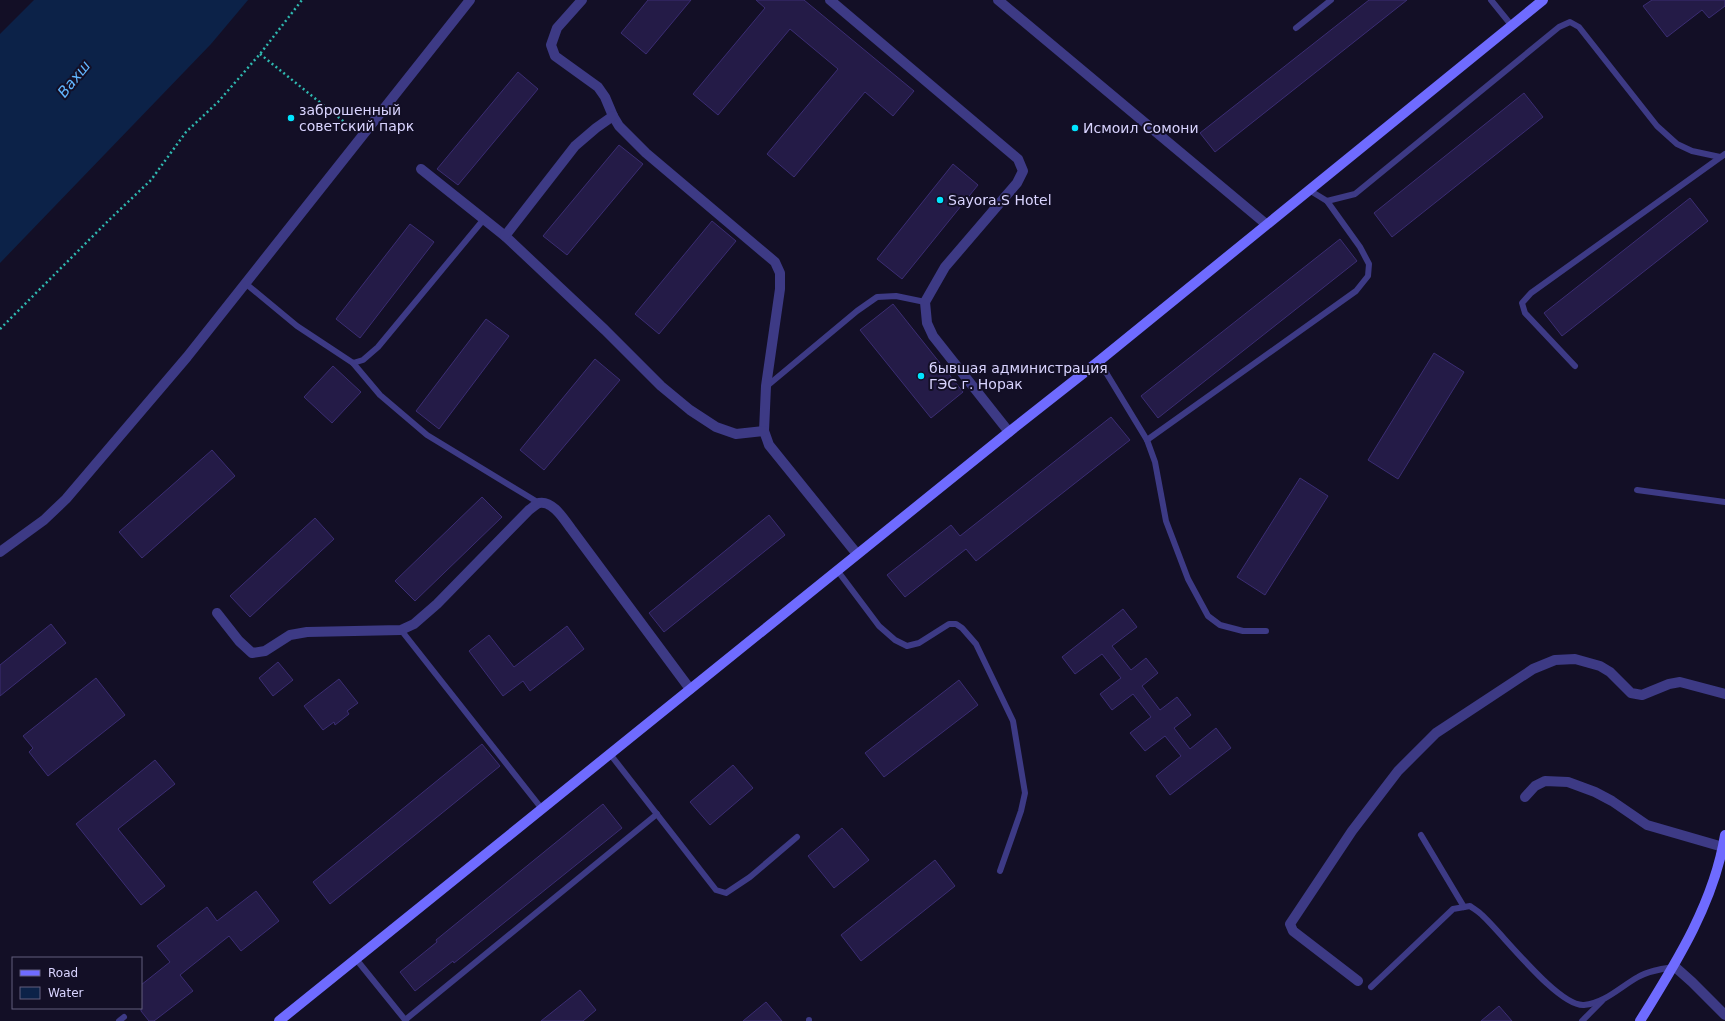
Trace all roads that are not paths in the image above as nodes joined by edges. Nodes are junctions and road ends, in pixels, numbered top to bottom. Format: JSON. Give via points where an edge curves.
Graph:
{"nodes":[{"id":1,"x":470,"y":0,"type":"edge"},
{"id":2,"x":582,"y":0,"type":"edge"},
{"id":3,"x":830,"y":0,"type":"edge"},
{"id":4,"x":998,"y":0,"type":"edge"},
{"id":5,"x":1331,"y":0,"type":"edge"},
{"id":6,"x":1491,"y":0,"type":"edge"},
{"id":7,"x":1543,"y":0,"type":"edge"},
{"id":8,"x":1512,"y":26,"type":"junction"},
{"id":9,"x":1296,"y":28,"type":"dead end"},
{"id":10,"x":613,"y":116,"type":"junction"},
{"id":11,"x":1722,"y":155,"type":"edge"},
{"id":12,"x":421,"y":169,"type":"dead end"},
{"id":13,"x":1309,"y":190,"type":"junction"},
{"id":14,"x":1327,"y":201,"type":"junction"},
{"id":15,"x":484,"y":219,"type":"junction"},
{"id":16,"x":1266,"y":224,"type":"junction"},
{"id":17,"x":504,"y":236,"type":"junction"},
{"id":18,"x":246,"y":283,"type":"junction"},
{"id":19,"x":925,"y":302,"type":"junction"},
{"id":20,"x":1100,"y":361,"type":"junction"},
{"id":21,"x":354,"y":363,"type":"junction"},
{"id":22,"x":1575,"y":366,"type":"dead end"},
{"id":23,"x":766,"y":386,"type":"junction"},
{"id":24,"x":764,"y":430,"type":"junction"},
{"id":25,"x":1009,"y":432,"type":"junction"},
{"id":26,"x":1147,"y":440,"type":"junction"},
{"id":27,"x":1637,"y":490,"type":"dead end"},
{"id":28,"x":1725,"y":502,"type":"edge"},
{"id":29,"x":539,"y":503,"type":"junction"},
{"id":30,"x":0,"y":552,"type":"edge"},
{"id":31,"x":857,"y":554,"type":"junction"},
{"id":32,"x":837,"y":570,"type":"junction"},
{"id":33,"x":217,"y":613,"type":"dead end"},
{"id":34,"x":401,"y":630,"type":"junction"},
{"id":35,"x":1266,"y":631,"type":"dead end"},
{"id":36,"x":690,"y":690,"type":"junction"},
{"id":37,"x":1725,"y":694,"type":"edge"},
{"id":38,"x":610,"y":754,"type":"junction"},
{"id":39,"x":1524,"y":797,"type":"dead end"},
{"id":40,"x":542,"y":809,"type":"junction"},
{"id":41,"x":657,"y":814,"type":"junction"},
{"id":42,"x":1421,"y":835,"type":"dead end"},
{"id":43,"x":1725,"y":835,"type":"edge"},
{"id":44,"x":797,"y":837,"type":"dead end"},
{"id":45,"x":1723,"y":847,"type":"junction"},
{"id":46,"x":1000,"y":871,"type":"dead end"},
{"id":47,"x":1464,"y":907,"type":"junction"},
{"id":48,"x":356,"y":959,"type":"junction"},
{"id":49,"x":1674,"y":966,"type":"junction"},
{"id":50,"x":1358,"y":982,"type":"dead end"},
{"id":51,"x":1371,"y":986,"type":"dead end"},
{"id":52,"x":1603,"y":1000,"type":"junction"},
{"id":53,"x":1725,"y":1000,"type":"edge"},
{"id":54,"x":1721,"y":1011,"type":"edge"},
{"id":55,"x":405,"y":1020,"type":"edge"},
{"id":56,"x":279,"y":1021,"type":"edge"},
{"id":57,"x":1582,"y":1021,"type":"edge"},
{"id":58,"x":1640,"y":1021,"type":"edge"}],
"edges":[{"from":1,"to":18,"type":"street"},
{"from":2,"to":10,"type":"street","via":[[558,28],[551,45],[555,56],[598,87]]},
{"from":3,"to":19,"type":"street","via":[[1018,159],[1023,171],[1017,183],[945,268]]},
{"from":4,"to":16,"type":"street"},
{"from":5,"to":9,"type":"lane"},
{"from":6,"to":8,"type":"lane"},
{"from":7,"to":8,"type":"main road"},
{"from":8,"to":13,"type":"main road"},
{"from":10,"to":17,"type":"street","via":[[575,146]]},
{"from":10,"to":23,"type":"street","via":[[619,126],[646,153],[775,262],[780,273],[780,289]]},
{"from":11,"to":14,"type":"lane","via":[[1692,151],[1676,144],[1657,126],[1579,27],[1570,22],[1558,27],[1355,194]]},
{"from":11,"to":22,"type":"lane","via":[[1559,272],[1522,303],[1525,313]]},
{"from":12,"to":15,"type":"street"},
{"from":13,"to":14,"type":"lane"},
{"from":13,"to":16,"type":"main road"},
{"from":14,"to":26,"type":"lane","via":[[1360,247],[1369,264],[1368,276],[1356,291]]},
{"from":15,"to":17,"type":"street"},
{"from":15,"to":21,"type":"lane","via":[[378,347],[363,360]]},
{"from":16,"to":20,"type":"main road"},
{"from":17,"to":24,"type":"street","via":[[661,386],[690,410],[716,427],[736,434]]},
{"from":18,"to":21,"type":"lane","via":[[297,326]]},
{"from":18,"to":30,"type":"street","via":[[187,357],[66,499],[44,520]]},
{"from":19,"to":23,"type":"lane","via":[[896,296],[877,297]]},
{"from":19,"to":25,"type":"street","via":[[927,323],[933,336]]},
{"from":20,"to":25,"type":"main road"},
{"from":20,"to":26,"type":"lane"},
{"from":21,"to":29,"type":"lane","via":[[380,395],[427,435]]},
{"from":23,"to":24,"type":"street"},
{"from":24,"to":31,"type":"street","via":[[769,445]]},
{"from":25,"to":31,"type":"main road"},
{"from":26,"to":35,"type":"lane","via":[[1155,462],[1166,521],[1188,579],[1208,616],[1220,625],[1243,631]]},
{"from":27,"to":28,"type":"lane"},
{"from":29,"to":34,"type":"street","via":[[529,510],[437,604],[414,624]]},
{"from":29,"to":36,"type":"street","via":[[548,504],[562,519]]},
{"from":31,"to":32,"type":"main road"},
{"from":32,"to":36,"type":"main road"},
{"from":32,"to":46,"type":"lane","via":[[879,626],[895,640],[907,646],[919,643],[949,624],[956,624],[976,644],[1013,721],[1025,793]]},
{"from":33,"to":34,"type":"street","via":[[252,653],[265,651],[290,635],[307,632]]},
{"from":34,"to":40,"type":"lane"},
{"from":36,"to":38,"type":"main road"},
{"from":37,"to":50,"type":"street","via":[[1680,682],[1642,695],[1631,693],[1610,672],[1600,666],[1575,659],[1555,660],[1527,673],[1436,733],[1398,771],[1356,825],[1290,924],[1293,931]]},
{"from":38,"to":40,"type":"main road"},
{"from":38,"to":41,"type":"lane"},
{"from":39,"to":45,"type":"street","via":[[1535,786],[1545,781],[1568,782],[1612,801],[1647,825]]},
{"from":40,"to":48,"type":"main road"},
{"from":41,"to":44,"type":"lane","via":[[716,890],[726,892],[750,877]]},
{"from":41,"to":55,"type":"lane"},
{"from":42,"to":47,"type":"lane"},
{"from":43,"to":45,"type":"main road"},
{"from":45,"to":49,"type":"main road","via":[[1710,894]]},
{"from":47,"to":51,"type":"lane","via":[[1453,909]]},
{"from":47,"to":52,"type":"lane","via":[[1470,906],[1482,914],[1564,999],[1582,1005]]},
{"from":48,"to":55,"type":"lane"},
{"from":48,"to":56,"type":"main road"},
{"from":49,"to":52,"type":"lane","via":[[1638,977]]},
{"from":49,"to":54,"type":"street"},
{"from":49,"to":58,"type":"main road"},
{"from":52,"to":57,"type":"lane"},
{"from":53,"to":54,"type":"street"}]}
